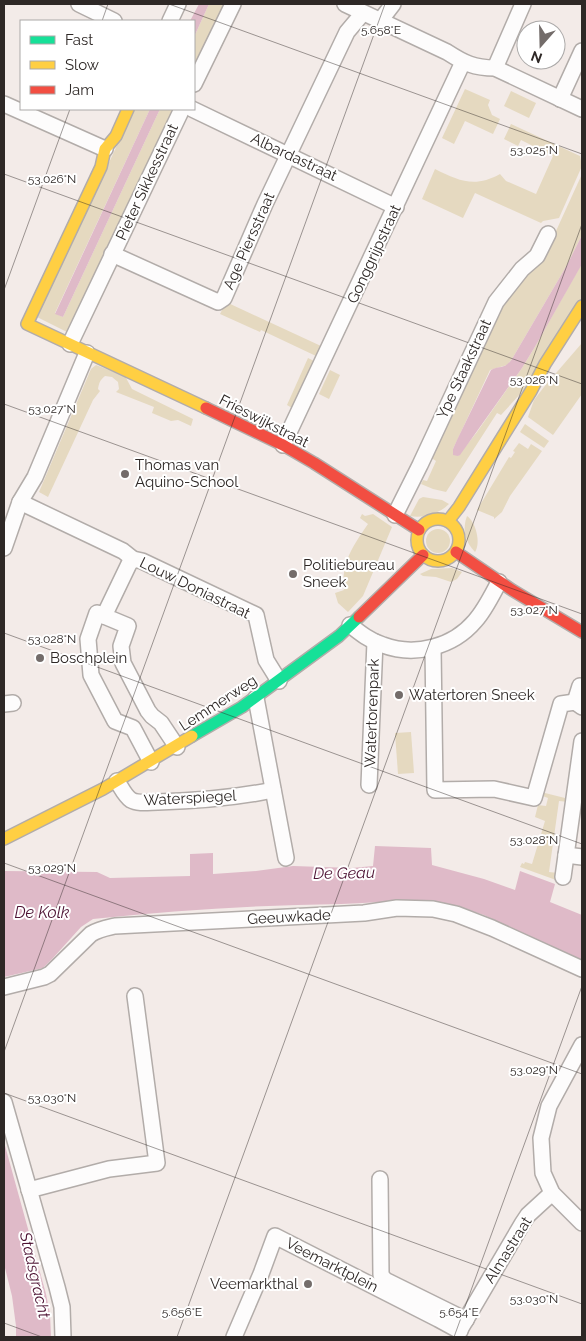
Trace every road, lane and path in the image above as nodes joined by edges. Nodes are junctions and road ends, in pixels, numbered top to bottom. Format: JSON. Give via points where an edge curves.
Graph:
{"nodes":[{"id":1,"x":79,"y":4,"type":"edge"},
{"id":2,"x":178,"y":4,"type":"edge"},
{"id":3,"x":233,"y":4,"type":"edge"},
{"id":4,"x":345,"y":4,"type":"edge"},
{"id":5,"x":394,"y":4,"type":"edge"},
{"id":6,"x":523,"y":4,"type":"edge"},
{"id":7,"x":363,"y":13,"type":"junction"},
{"id":8,"x":112,"y":20,"type":"edge"},
{"id":9,"x":170,"y":20,"type":"edge"},
{"id":10,"x":380,"y":20,"type":"junction"},
{"id":11,"x":582,"y":51,"type":"edge"},
{"id":12,"x":463,"y":62,"type":"junction"},
{"id":13,"x":495,"y":68,"type":"junction"},
{"id":14,"x":195,"y":82,"type":"edge"},
{"id":15,"x":560,"y":99,"type":"junction"},
{"id":16,"x":4,"y":104,"type":"edge"},
{"id":17,"x":582,"y":109,"type":"edge"},
{"id":18,"x":128,"y":110,"type":"edge"},
{"id":19,"x":182,"y":110,"type":"edge"},
{"id":20,"x":194,"y":110,"type":"edge"},
{"id":21,"x":105,"y":149,"type":"junction"},
{"id":22,"x":289,"y":155,"type":"junction"},
{"id":23,"x":396,"y":207,"type":"junction"},
{"id":24,"x":548,"y":234,"type":"dead end"},
{"id":25,"x":112,"y":254,"type":"junction"},
{"id":26,"x":582,"y":306,"type":"edge"},
{"id":27,"x":70,"y":344,"type":"junction"},
{"id":28,"x":87,"y":353,"type":"junction"},
{"id":29,"x":555,"y":367,"type":"dead end"},
{"id":30,"x":531,"y":391,"type":"junction"},
{"id":31,"x":283,"y":445,"type":"junction"},
{"id":32,"x":20,"y":502,"type":"junction"},
{"id":33,"x":395,"y":515,"type":"junction"},
{"id":34,"x":448,"y":521,"type":"junction"},
{"id":35,"x":419,"y":530,"type":"junction"},
{"id":36,"x":4,"y":548,"type":"edge"},
{"id":37,"x":456,"y":552,"type":"junction"},
{"id":38,"x":423,"y":555,"type":"junction"},
{"id":39,"x":133,"y":559,"type":"junction"},
{"id":40,"x":499,"y":582,"type":"junction"},
{"id":41,"x":104,"y":616,"type":"junction"},
{"id":42,"x":350,"y":625,"type":"junction"},
{"id":43,"x":582,"y":632,"type":"edge"},
{"id":44,"x":375,"y":642,"type":"junction"},
{"id":45,"x":433,"y":648,"type":"junction"},
{"id":46,"x":279,"y":681,"type":"junction"},
{"id":47,"x":580,"y":686,"type":"dead end"},
{"id":48,"x":256,"y":698,"type":"junction"},
{"id":49,"x":578,"y":705,"type":"edge"},
{"id":50,"x":152,"y":716,"type":"junction"},
{"id":51,"x":133,"y":728,"type":"junction"},
{"id":52,"x":582,"y":741,"type":"edge"},
{"id":53,"x":177,"y":746,"type":"junction"},
{"id":54,"x":151,"y":762,"type":"junction"},
{"id":55,"x":117,"y":781,"type":"junction"},
{"id":56,"x":369,"y":785,"type":"dead end"},
{"id":57,"x":273,"y":790,"type":"junction"},
{"id":58,"x":4,"y":839,"type":"edge"},
{"id":59,"x":566,"y":855,"type":"junction"},
{"id":60,"x":582,"y":857,"type":"edge"},
{"id":61,"x":286,"y":858,"type":"dead end"},
{"id":62,"x":563,"y":877,"type":"dead end"},
{"id":63,"x":582,"y":969,"type":"edge"},
{"id":64,"x":4,"y":987,"type":"edge"},
{"id":65,"x":135,"y":996,"type":"dead end"},
{"id":66,"x":582,"y":1045,"type":"edge"},
{"id":67,"x":4,"y":1102,"type":"edge"},
{"id":68,"x":380,"y":1179,"type":"dead end"},
{"id":69,"x":29,"y":1190,"type":"junction"},
{"id":70,"x":552,"y":1193,"type":"junction"},
{"id":71,"x":582,"y":1223,"type":"edge"},
{"id":72,"x":460,"y":1329,"type":"edge"},
{"id":73,"x":63,"y":1337,"type":"edge"},
{"id":74,"x":234,"y":1337,"type":"edge"}],
"edges":[{"from":1,"to":8,"type":"street"},
{"from":2,"to":9,"type":"street"},
{"from":3,"to":14,"type":"street"},
{"from":4,"to":7,"type":"street"},
{"from":5,"to":10,"type":"street"},
{"from":6,"to":13,"type":"street"},
{"from":7,"to":10,"type":"street"},
{"from":7,"to":22,"type":"street","via":[[347,32]]},
{"from":10,"to":12,"type":"street"},
{"from":11,"to":15,"type":"street"},
{"from":12,"to":13,"type":"street","via":[[481,68]]},
{"from":12,"to":23,"type":"street","name":"Gonggrijpstraat"},
{"from":13,"to":15,"type":"street"},
{"from":15,"to":17,"type":"street"},
{"from":16,"to":21,"type":"street"},
{"from":18,"to":21,"type":"main road","via":[[116,136]]},
{"from":19,"to":25,"type":"street","name":"Pieter Sikkesstraat"},
{"from":20,"to":22,"type":"street","name":"Albardastraat"},
{"from":21,"to":27,"type":"main road","name":"Frieswijkstraat","via":[[102,167],[27,324]]},
{"from":22,"to":23,"type":"street","name":"Albardastraat"},
{"from":22,"to":25,"type":"street","name":"Age Piersstraat","via":[[224,298],[218,302]]},
{"from":23,"to":31,"type":"street","name":"Gonggrijpstraat"},
{"from":24,"to":33,"type":"street","name":"Ype Staakstraat","via":[[537,256],[522,269],[496,302]]},
{"from":25,"to":27,"type":"street","name":"Pieter Sikkesstraat"},
{"from":26,"to":30,"type":"main road"},
{"from":27,"to":28,"type":"main road","name":"Frieswijkstraat"},
{"from":28,"to":31,"type":"main road","name":"Frieswijkstraat"},
{"from":28,"to":32,"type":"street","via":[[35,477]]},
{"from":29,"to":30,"type":"main road"},
{"from":30,"to":34,"type":"main road"},
{"from":31,"to":33,"type":"main road","name":"Frieswijkstraat"},
{"from":32,"to":36,"type":"street"},
{"from":32,"to":39,"type":"street","name":"Louw Doniastraat","via":[[123,550]]},
{"from":33,"to":35,"type":"main road","name":"Frieswijkstraat"},
{"from":34,"to":35,"type":"main road","via":[[430,520]]},
{"from":34,"to":37,"type":"main road","via":[[459,535]]},
{"from":35,"to":38,"type":"main road","via":[[417,541]]},
{"from":37,"to":38,"type":"main road","via":[[440,561]]},
{"from":37,"to":40,"type":"main road"},
{"from":38,"to":42,"type":"main road","name":"Lemmerweg"},
{"from":39,"to":41,"type":"street"},
{"from":39,"to":46,"type":"street","name":"Louw Doniastraat","via":[[256,615],[266,660]]},
{"from":40,"to":43,"type":"main road"},
{"from":40,"to":45,"type":"street","name":"Watertorenpark","via":[[476,621],[462,634]]},
{"from":41,"to":50,"type":"street","via":[[128,626],[121,646],[123,663]]},
{"from":41,"to":51,"type":"street","via":[[98,613],[88,638],[92,676],[115,721]]},
{"from":42,"to":44,"type":"street","name":"Watertorenpark"},
{"from":42,"to":46,"type":"main road","name":"Lemmerweg"},
{"from":44,"to":45,"type":"street","name":"Watertorenpark","via":[[404,650]]},
{"from":44,"to":56,"type":"street","name":"Watertorenpark"},
{"from":45,"to":49,"type":"street","via":[[434,790],[494,789],[534,798],[561,704]]},
{"from":46,"to":48,"type":"main road","name":"Lemmerweg"},
{"from":47,"to":49,"type":"street"},
{"from":48,"to":53,"type":"main road","name":"Lemmerweg"},
{"from":48,"to":57,"type":"street"},
{"from":50,"to":51,"type":"street"},
{"from":50,"to":53,"type":"street"},
{"from":51,"to":54,"type":"street"},
{"from":52,"to":59,"type":"street"},
{"from":53,"to":54,"type":"main road","name":"Lemmerweg"},
{"from":54,"to":55,"type":"main road","name":"Lemmerweg"},
{"from":55,"to":57,"type":"street","name":"Waterspiegel","via":[[129,798],[138,802],[174,802]]},
{"from":55,"to":58,"type":"main road","name":"Lemmerweg"},
{"from":57,"to":61,"type":"street"},
{"from":59,"to":60,"type":"street"},
{"from":59,"to":62,"type":"street"},
{"from":63,"to":64,"type":"street","name":"Geeuwkade","via":[[456,914],[432,909],[397,908],[364,913],[104,928],[91,934],[50,974]]},
{"from":65,"to":69,"type":"street","via":[[158,1162],[109,1169]]},
{"from":66,"to":70,"type":"street","via":[[549,1106],[541,1138],[543,1173]]},
{"from":67,"to":69,"type":"street"},
{"from":68,"to":72,"type":"street","via":[[380,1276]]},
{"from":69,"to":73,"type":"street","via":[[62,1307]]},
{"from":70,"to":71,"type":"street"},
{"from":70,"to":72,"type":"street","name":"Almastraat","via":[[528,1215]]},
{"from":72,"to":74,"type":"street","name":"Veemarktplein","via":[[275,1236]]}]}
